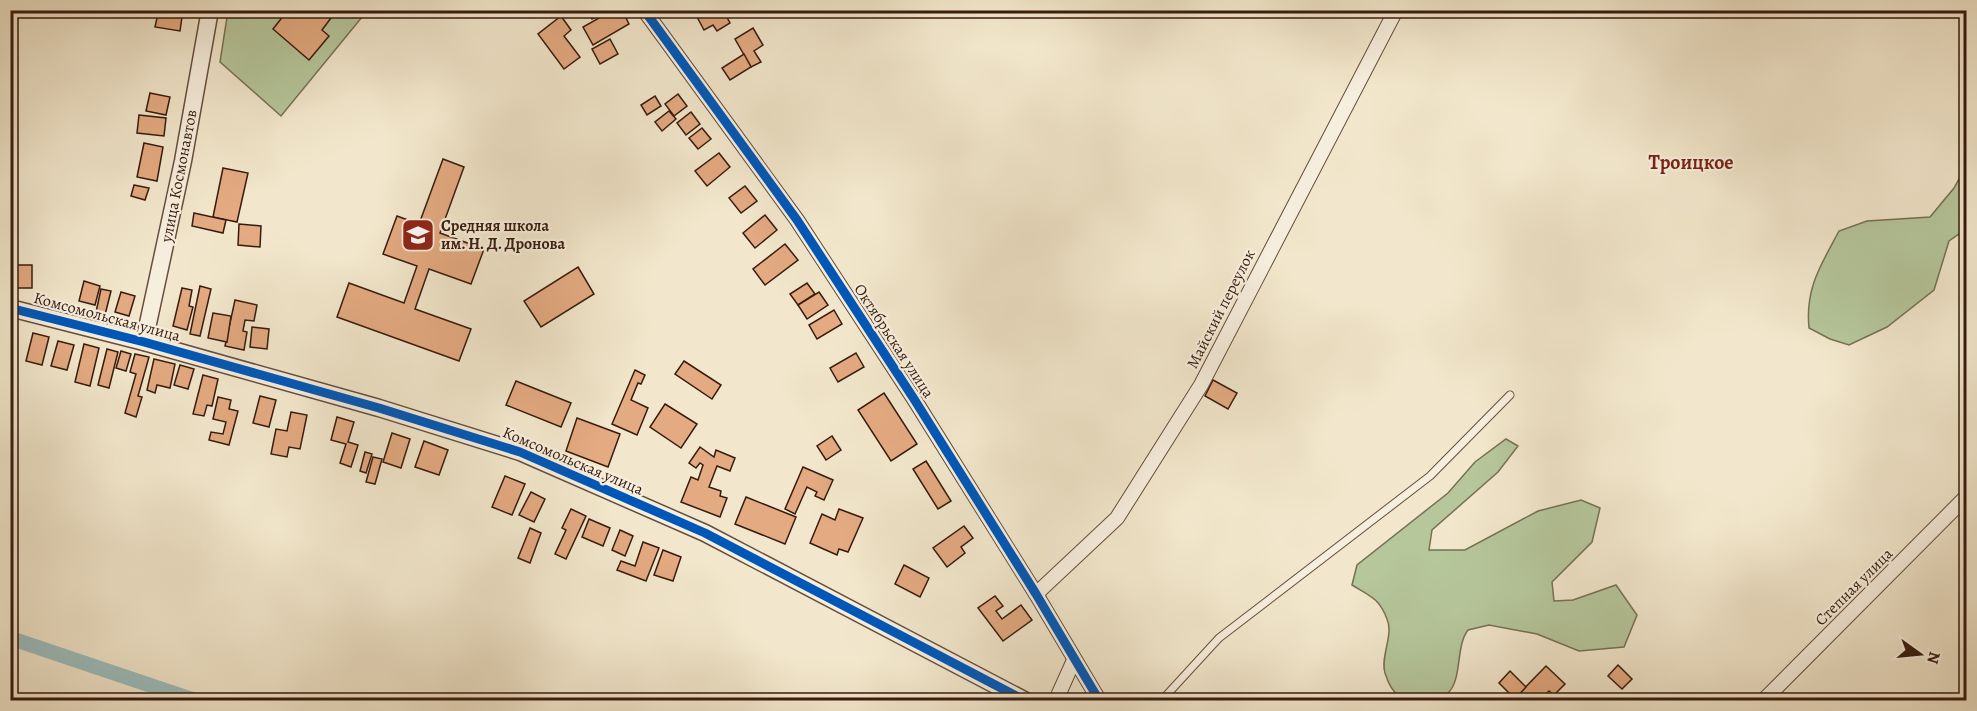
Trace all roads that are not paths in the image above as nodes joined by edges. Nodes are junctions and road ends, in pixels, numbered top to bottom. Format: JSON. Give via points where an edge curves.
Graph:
{"nodes":[{"id":1,"x":210,"y":10,"type":"edge"},
{"id":2,"x":644,"y":10,"type":"edge"},
{"id":3,"x":1396,"y":10,"type":"edge"},
{"id":4,"x":10,"y":308,"type":"edge"},
{"id":5,"x":144,"y":342,"type":"junction"},
{"id":6,"x":1510,"y":395,"type":"dead end"},
{"id":7,"x":1966,"y":497,"type":"edge"},
{"id":8,"x":1036,"y":594,"type":"junction"},
{"id":9,"x":1074,"y":660,"type":"junction"},
{"id":10,"x":1024,"y":700,"type":"edge"},
{"id":11,"x":1056,"y":700,"type":"edge"},
{"id":12,"x":1098,"y":700,"type":"edge"},
{"id":13,"x":1162,"y":700,"type":"edge"},
{"id":14,"x":1764,"y":700,"type":"edge"}],
"edges":[{"from":1,"to":5,"type":"street","name":"улица Космонавтов"},
{"from":2,"to":8,"type":"street","name":"Октябрьская улица","via":[[797,220]]},
{"from":3,"to":8,"type":"street","name":"Майский переулок","via":[[1201,385],[1117,518]]},
{"from":4,"to":5,"type":"street","name":"Комсомольская улица"},
{"from":5,"to":10,"type":"street","name":"Комсомольская улица","via":[[520,452],[705,533]]},
{"from":6,"to":13,"type":"lane","via":[[1430,476],[1219,638]]},
{"from":7,"to":14,"type":"street","name":"Степная улица"},
{"from":8,"to":9,"type":"street","name":"Октябрьская улица"},
{"from":9,"to":11,"type":"street"},
{"from":9,"to":12,"type":"street","name":"Октябрьская улица"}]}
